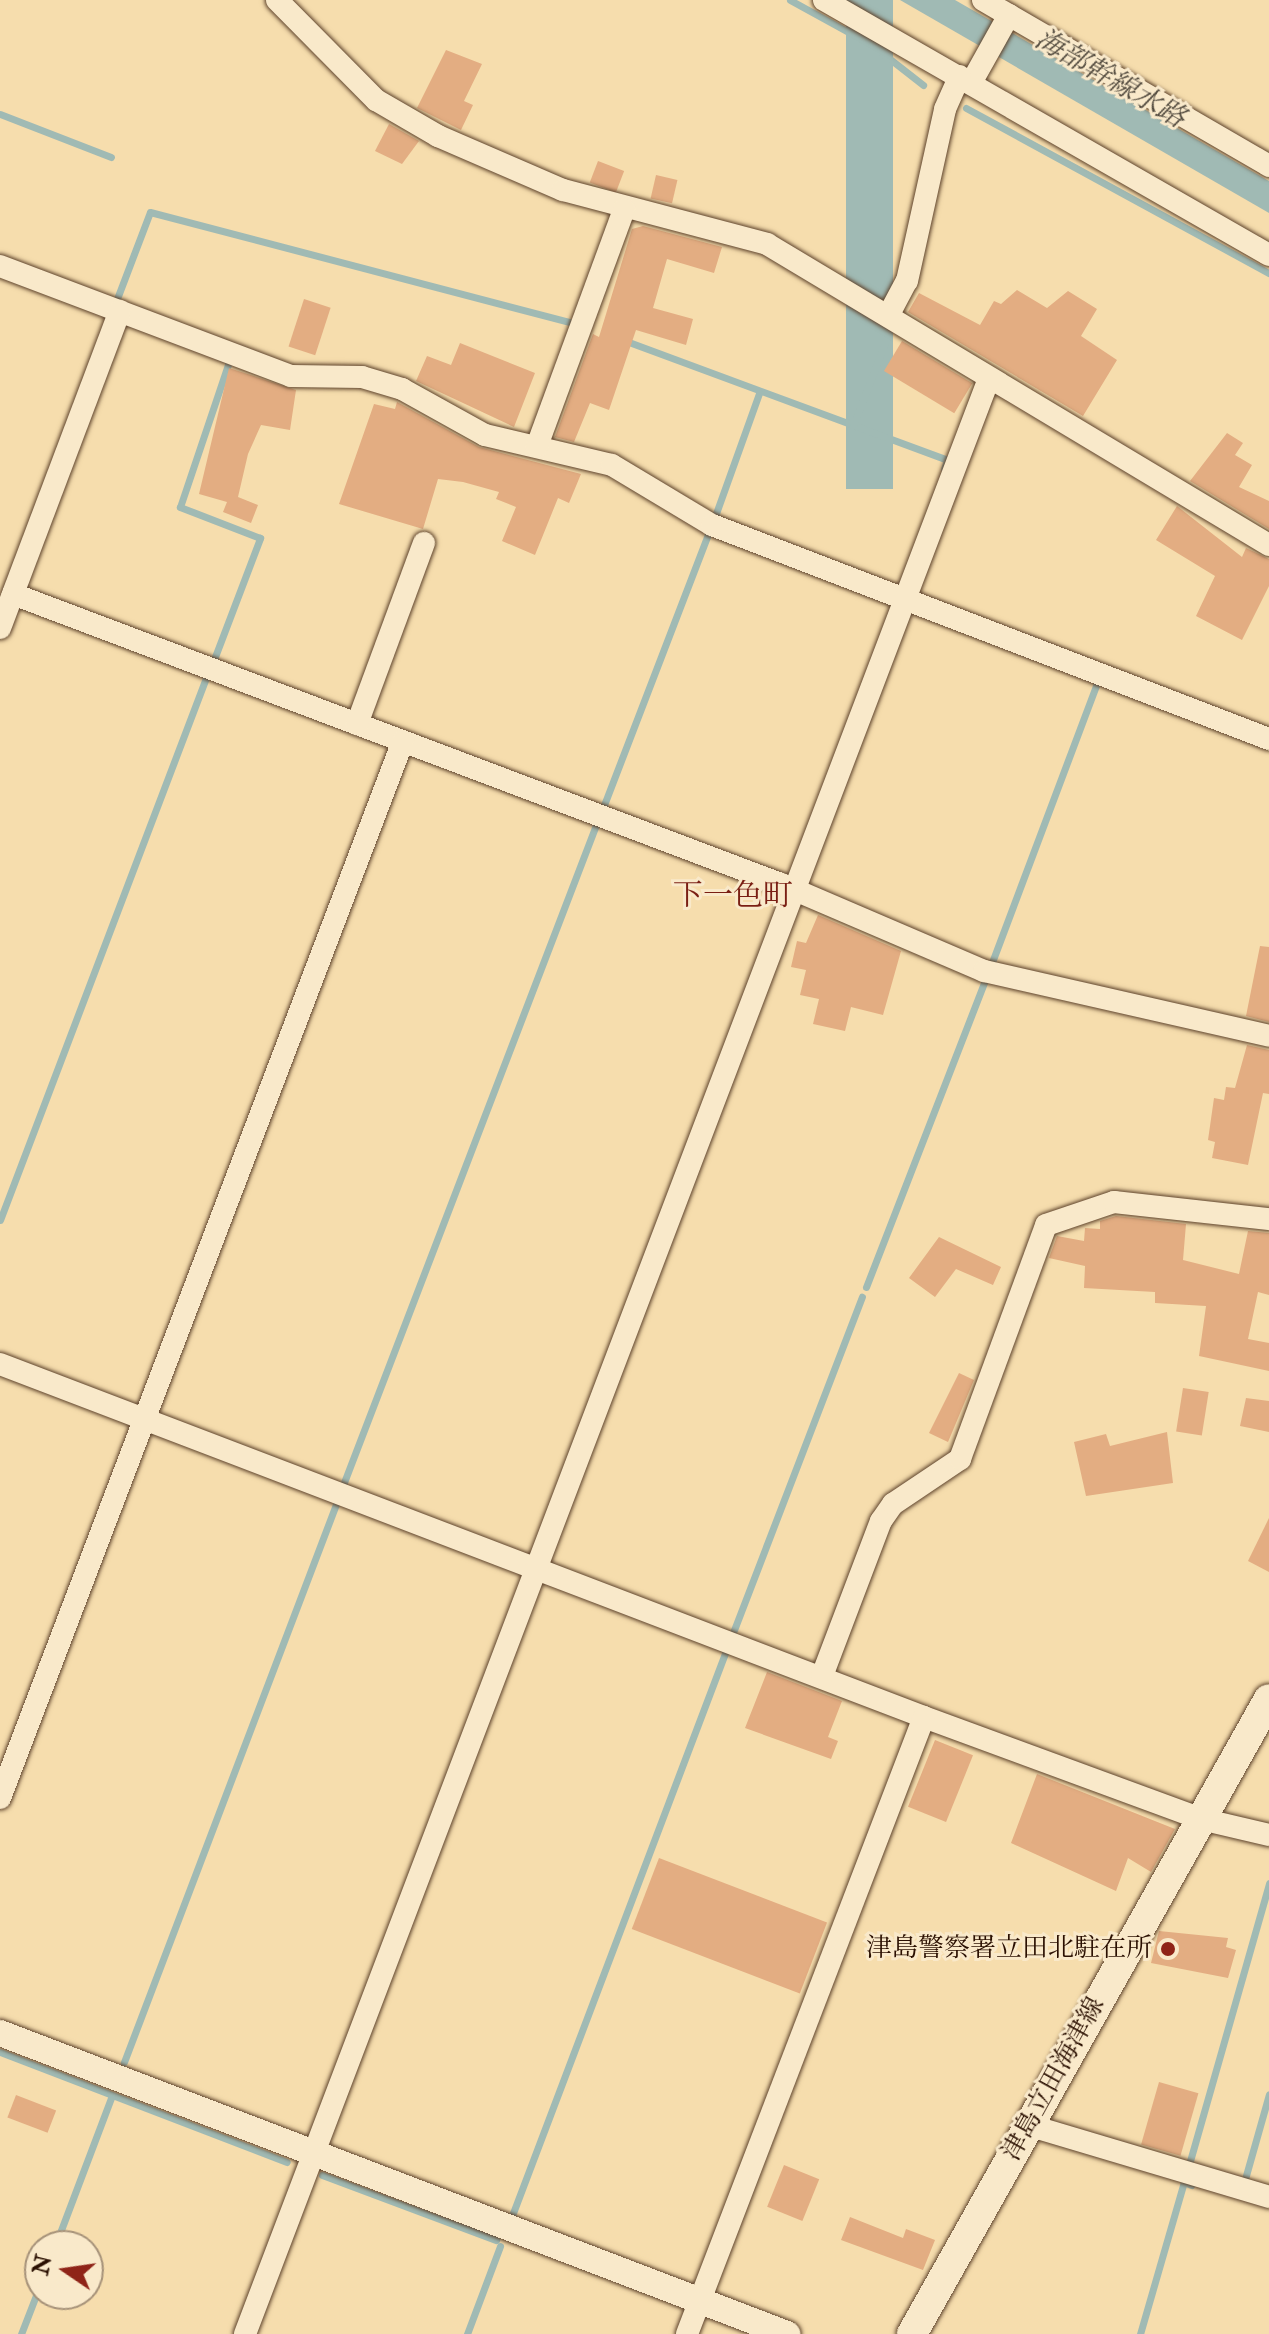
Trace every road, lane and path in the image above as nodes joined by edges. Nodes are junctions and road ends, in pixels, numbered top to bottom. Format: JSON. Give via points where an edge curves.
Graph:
{"nodes":[{"id":1,"x":277,"y":0,"type":"edge"},
{"id":2,"x":824,"y":0,"type":"edge"},
{"id":3,"x":983,"y":0,"type":"edge"},
{"id":4,"x":1007,"y":19,"type":"junction"},
{"id":5,"x":968,"y":80,"type":"junction"},
{"id":6,"x":1269,"y":166,"type":"edge"},
{"id":7,"x":624,"y":209,"type":"junction"},
{"id":8,"x":1269,"y":255,"type":"edge"},
{"id":9,"x":0,"y":266,"type":"edge"},
{"id":10,"x":120,"y":311,"type":"junction"},
{"id":11,"x":888,"y":316,"type":"junction"},
{"id":12,"x":989,"y":379,"type":"junction"},
{"id":13,"x":537,"y":446,"type":"junction"},
{"id":14,"x":424,"y":543,"type":"dead end"},
{"id":15,"x":1269,"y":545,"type":"edge"},
{"id":16,"x":13,"y":594,"type":"junction"},
{"id":17,"x":906,"y":597,"type":"junction"},
{"id":18,"x":0,"y":628,"type":"edge"},
{"id":19,"x":357,"y":724,"type":"junction"},
{"id":20,"x":1269,"y":739,"type":"edge"},
{"id":21,"x":403,"y":741,"type":"junction"},
{"id":22,"x":793,"y":893,"type":"junction"},
{"id":23,"x":1269,"y":1036,"type":"edge"},
{"id":24,"x":1269,"y":1219,"type":"edge"},
{"id":25,"x":0,"y":1364,"type":"edge"},
{"id":26,"x":146,"y":1420,"type":"junction"},
{"id":27,"x":537,"y":1567,"type":"junction"},
{"id":28,"x":822,"y":1676,"type":"junction"},
{"id":29,"x":1269,"y":1699,"type":"edge"},
{"id":30,"x":924,"y":1717,"type":"junction"},
{"id":31,"x":0,"y":1798,"type":"edge"},
{"id":32,"x":1201,"y":1819,"type":"junction"},
{"id":33,"x":1269,"y":1835,"type":"edge"},
{"id":34,"x":0,"y":2033,"type":"edge"},
{"id":35,"x":1028,"y":2125,"type":"junction"},
{"id":36,"x":313,"y":2152,"type":"junction"},
{"id":37,"x":1269,"y":2197,"type":"edge"},
{"id":38,"x":700,"y":2300,"type":"junction"},
{"id":39,"x":245,"y":2334,"type":"edge"},
{"id":40,"x":687,"y":2334,"type":"edge"},
{"id":41,"x":787,"y":2334,"type":"edge"},
{"id":42,"x":912,"y":2334,"type":"edge"}],
"edges":[{"from":1,"to":7,"type":"street","via":[[376,100],[476,155]]},
{"from":2,"to":5,"type":"street"},
{"from":3,"to":4,"type":"street"},
{"from":4,"to":5,"type":"street"},
{"from":4,"to":6,"type":"street"},
{"from":5,"to":8,"type":"street"},
{"from":5,"to":11,"type":"street","via":[[945,109],[907,281]]},
{"from":7,"to":11,"type":"street","via":[[767,244]]},
{"from":7,"to":13,"type":"street"},
{"from":9,"to":10,"type":"street"},
{"from":10,"to":13,"type":"street","via":[[291,376],[362,377],[402,389],[485,435]]},
{"from":10,"to":16,"type":"street"},
{"from":11,"to":12,"type":"street"},
{"from":12,"to":15,"type":"street"},
{"from":12,"to":17,"type":"street"},
{"from":13,"to":17,"type":"street","via":[[631,473],[712,525]]},
{"from":14,"to":19,"type":"street"},
{"from":16,"to":18,"type":"street"},
{"from":16,"to":19,"type":"street"},
{"from":17,"to":20,"type":"street"},
{"from":17,"to":22,"type":"street"},
{"from":19,"to":21,"type":"street"},
{"from":21,"to":22,"type":"street"},
{"from":21,"to":26,"type":"street"},
{"from":22,"to":23,"type":"street","via":[[984,971]]},
{"from":22,"to":27,"type":"street"},
{"from":24,"to":28,"type":"street","via":[[1114,1202],[1046,1225],[965,1451],[881,1521]]},
{"from":25,"to":26,"type":"street"},
{"from":26,"to":27,"type":"street"},
{"from":26,"to":31,"type":"street"},
{"from":27,"to":28,"type":"street"},
{"from":27,"to":36,"type":"street"},
{"from":28,"to":30,"type":"street"},
{"from":29,"to":32,"type":"main road","name":"津島立田海津線"},
{"from":30,"to":32,"type":"street"},
{"from":30,"to":38,"type":"street"},
{"from":32,"to":33,"type":"street"},
{"from":32,"to":35,"type":"main road","name":"津島立田海津線"},
{"from":34,"to":36,"type":"street"},
{"from":35,"to":37,"type":"street"},
{"from":35,"to":42,"type":"main road","name":"津島立田海津線"},
{"from":36,"to":38,"type":"street"},
{"from":36,"to":39,"type":"street"},
{"from":38,"to":40,"type":"street"},
{"from":38,"to":41,"type":"street"}]}
